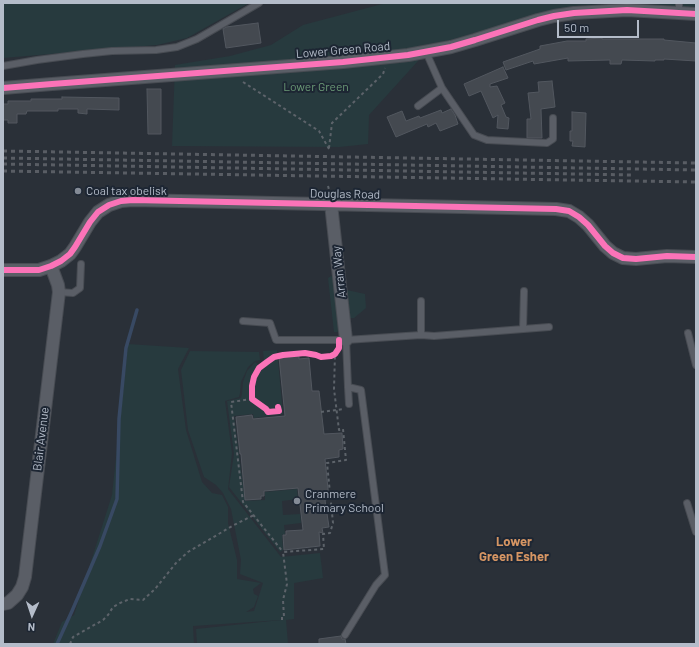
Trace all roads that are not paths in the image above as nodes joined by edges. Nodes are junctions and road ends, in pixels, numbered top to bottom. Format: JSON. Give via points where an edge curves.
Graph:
{"nodes":[{"id":1,"x":259,"y":3,"type":"edge"},
{"id":2,"x":679,"y":8,"type":"edge"},
{"id":3,"x":696,"y":14,"type":"edge"},
{"id":4,"x":426,"y":52,"type":"junction"},
{"id":5,"x":3,"y":66,"type":"edge"},
{"id":6,"x":3,"y":88,"type":"edge"},
{"id":7,"x":442,"y":88,"type":"junction"},
{"id":8,"x":418,"y":106,"type":"dead end"},
{"id":9,"x":553,"y":118,"type":"dead end"},
{"id":10,"x":332,"y":204,"type":"junction"},
{"id":11,"x":696,"y":257,"type":"edge"},
{"id":12,"x":81,"y":264,"type":"dead end"},
{"id":13,"x":51,"y":266,"type":"junction"},
{"id":14,"x":3,"y":270,"type":"edge"},
{"id":15,"x":59,"y":292,"type":"junction"},
{"id":16,"x":524,"y":292,"type":"dead end"},
{"id":17,"x":421,"y":301,"type":"dead end"},
{"id":18,"x":243,"y":321,"type":"dead end"},
{"id":19,"x":549,"y":327,"type":"dead end"},
{"id":20,"x":523,"y":329,"type":"junction"},
{"id":21,"x":688,"y":333,"type":"dead end"},
{"id":22,"x":421,"y":335,"type":"junction"},
{"id":23,"x":343,"y":340,"type":"junction"},
{"id":24,"x":696,"y":365,"type":"edge"},
{"id":25,"x":348,"y":387,"type":"junction"},
{"id":26,"x":349,"y":406,"type":"road end"},
{"id":27,"x":687,"y":503,"type":"dead end"},
{"id":28,"x":696,"y":532,"type":"edge"},
{"id":29,"x":3,"y":604,"type":"edge"},
{"id":30,"x":345,"y":635,"type":"dead end"}],
"edges":[{"from":1,"to":5,"type":"lane","via":[[197,39],[177,47],[83,54]]},
{"from":2,"to":3,"type":"street","name":"Lower Green Road"},
{"from":2,"to":4,"type":"street","name":"Lower Green Road","via":[[561,15]]},
{"from":4,"to":6,"type":"street","name":"Lower Green Road","via":[[343,62]]},
{"from":4,"to":7,"type":"lane"},
{"from":7,"to":8,"type":"lane"},
{"from":7,"to":9,"type":"lane","via":[[474,135],[487,140],[547,143],[553,139]]},
{"from":10,"to":11,"type":"street","name":"Douglas Road","via":[[556,209],[569,211],[579,217],[605,246],[623,258]]},
{"from":10,"to":13,"type":"street","name":"Douglas Road","via":[[121,201],[98,212],[70,254]]},
{"from":10,"to":23,"type":"street","name":"Arran Way"},
{"from":12,"to":15,"type":"lane","via":[[80,288],[73,293]]},
{"from":13,"to":14,"type":"street","name":"Douglas Road","via":[[39,270]]},
{"from":13,"to":15,"type":"street","name":"Blair Avenue"},
{"from":15,"to":29,"type":"street","name":"Blair Avenue","via":[[25,577],[17,595]]},
{"from":16,"to":20,"type":"lane"},
{"from":17,"to":22,"type":"lane"},
{"from":18,"to":23,"type":"lane","via":[[270,323],[276,340]]},
{"from":19,"to":20,"type":"lane"},
{"from":20,"to":22,"type":"lane"},
{"from":21,"to":24,"type":"lane"},
{"from":22,"to":23,"type":"lane"},
{"from":23,"to":25,"type":"lane"},
{"from":25,"to":26,"type":"lane"},
{"from":25,"to":30,"type":"lane","via":[[361,390],[385,575]]},
{"from":27,"to":28,"type":"lane"}]}
